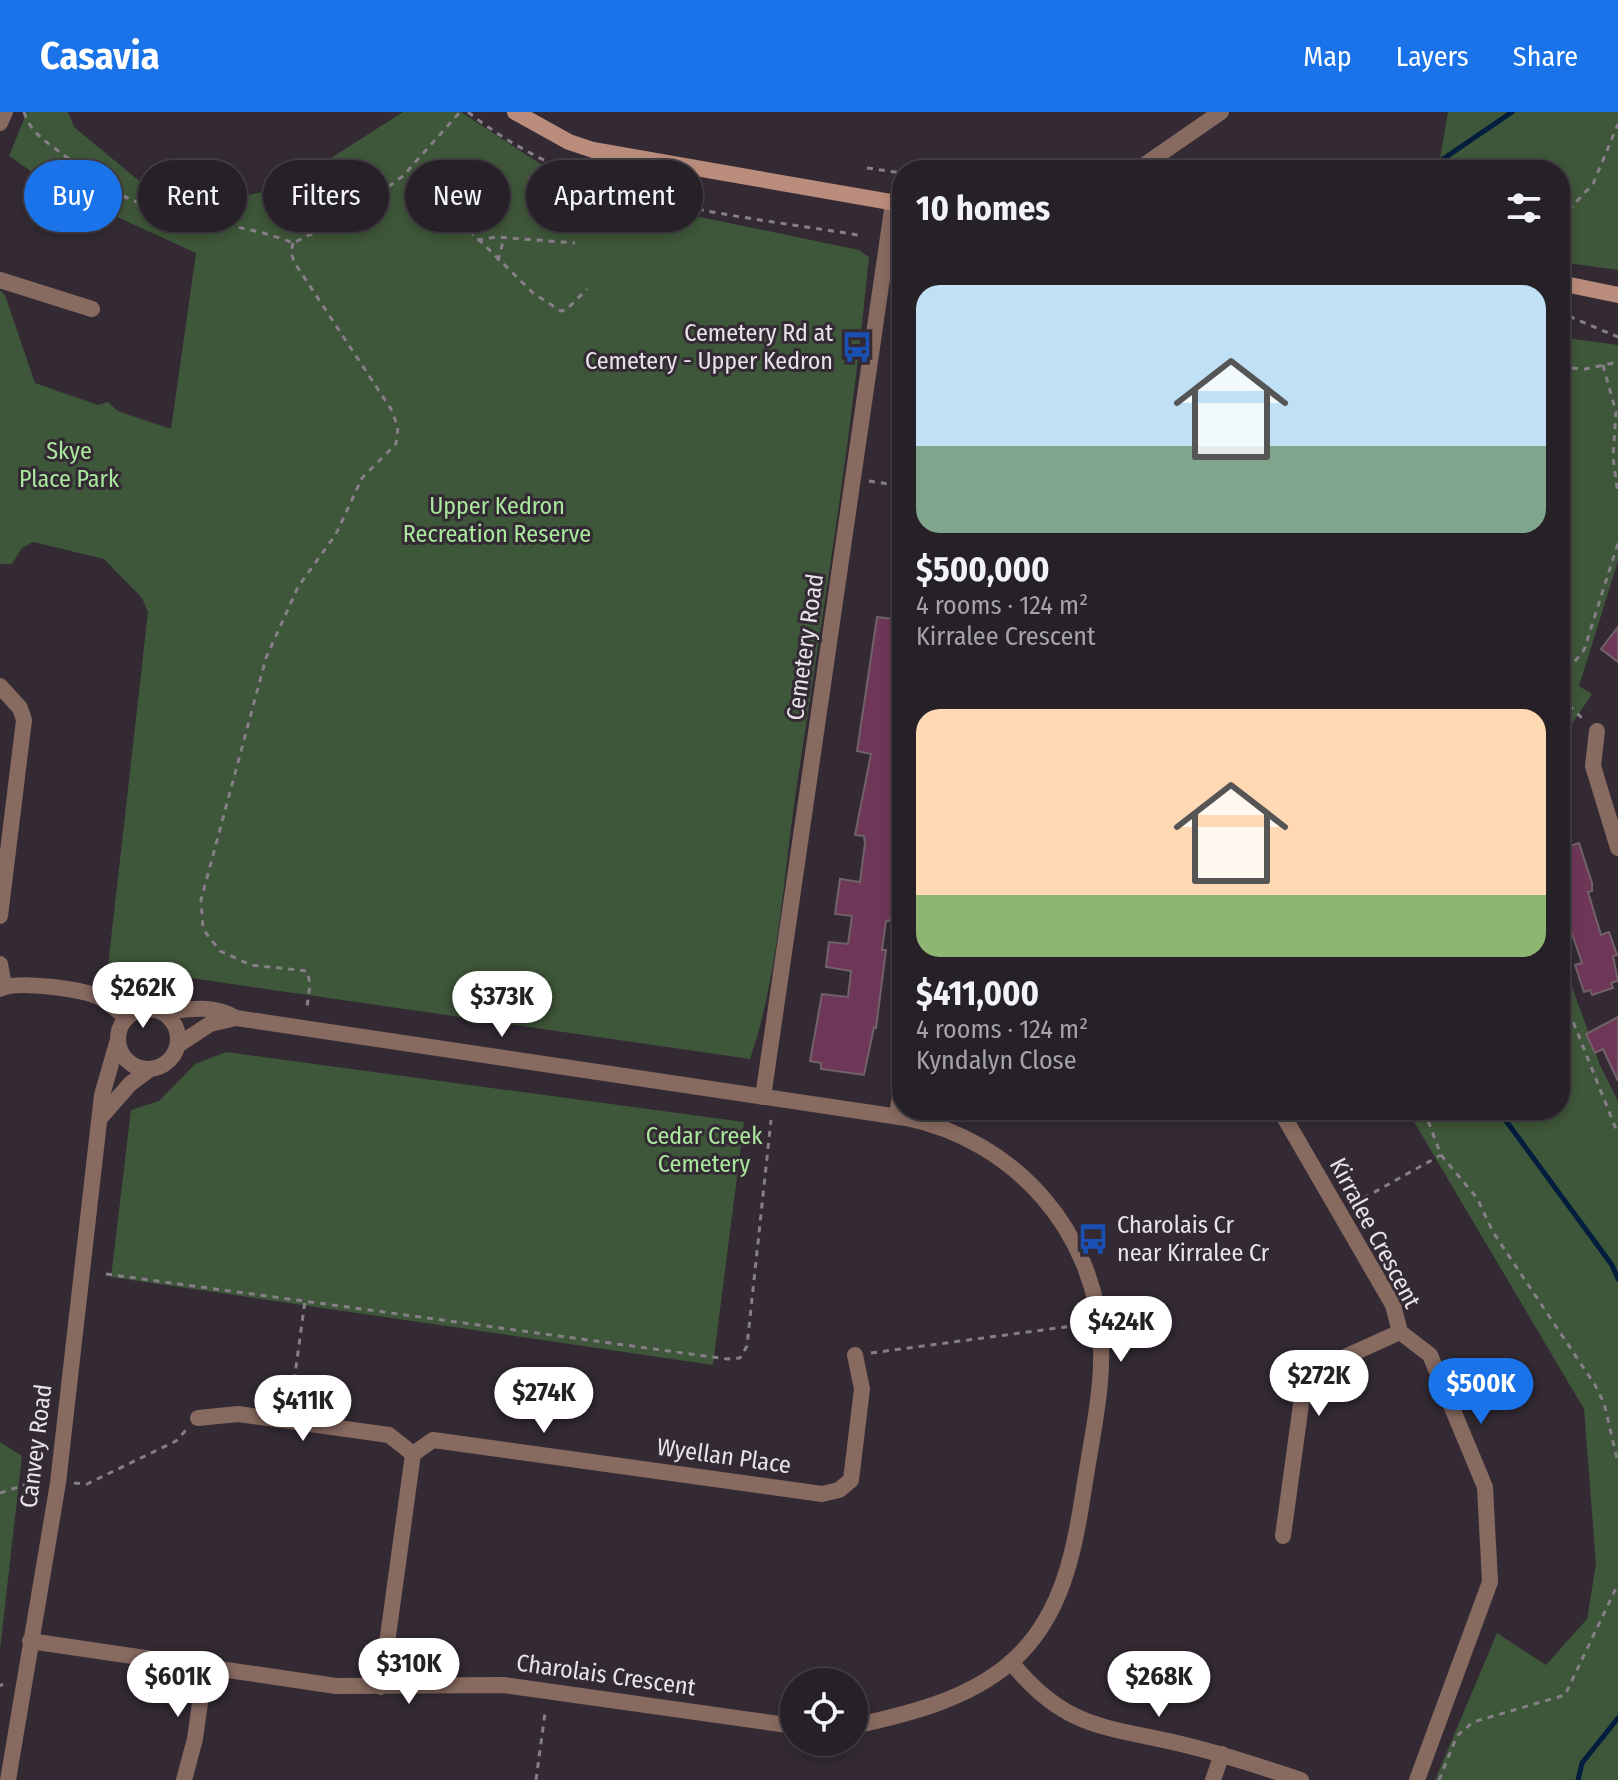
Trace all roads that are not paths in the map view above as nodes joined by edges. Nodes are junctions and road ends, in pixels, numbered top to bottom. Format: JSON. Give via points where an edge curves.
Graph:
{"nodes":[{"id":1,"x":5,"y":112,"type":"edge"},
{"id":2,"x":515,"y":112,"type":"edge"},
{"id":3,"x":1221,"y":112,"type":"edge"},
{"id":4,"x":0,"y":123,"type":"edge"},
{"id":5,"x":1151,"y":160,"type":"edge"},
{"id":6,"x":892,"y":202,"type":"edge"},
{"id":7,"x":892,"y":241,"type":"edge"},
{"id":8,"x":0,"y":280,"type":"edge"},
{"id":9,"x":1570,"y":285,"type":"edge"},
{"id":10,"x":1618,"y":295,"type":"edge"},
{"id":11,"x":92,"y":309,"type":"dead end"},
{"id":12,"x":0,"y":686,"type":"edge"},
{"id":13,"x":1597,"y":731,"type":"road end"},
{"id":14,"x":1618,"y":848,"type":"edge"},
{"id":15,"x":0,"y":916,"type":"edge"},
{"id":16,"x":0,"y":964,"type":"edge"},
{"id":17,"x":2,"y":988,"type":"edge"},
{"id":18,"x":163,"y":1012,"type":"junction"},
{"id":19,"x":126,"y":1018,"type":"junction"},
{"id":20,"x":236,"y":1018,"type":"junction"},
{"id":21,"x":117,"y":1043,"type":"junction"},
{"id":22,"x":178,"y":1045,"type":"junction"},
{"id":23,"x":150,"y":1069,"type":"junction"},
{"id":24,"x":763,"y":1097,"type":"junction"},
{"id":25,"x":892,"y":1115,"type":"edge"},
{"id":26,"x":101,"y":1117,"type":"junction"},
{"id":27,"x":911,"y":1120,"type":"edge"},
{"id":28,"x":1286,"y":1120,"type":"edge"},
{"id":29,"x":1400,"y":1332,"type":"junction"},
{"id":30,"x":855,"y":1355,"type":"road end"},
{"id":31,"x":198,"y":1418,"type":"road end"},
{"id":32,"x":413,"y":1454,"type":"junction"},
{"id":33,"x":1283,"y":1536,"type":"dead end"},
{"id":34,"x":30,"y":1641,"type":"junction"},
{"id":35,"x":1011,"y":1662,"type":"junction"},
{"id":36,"x":205,"y":1666,"type":"junction"},
{"id":37,"x":381,"y":1687,"type":"junction"},
{"id":38,"x":868,"y":1722,"type":"edge"},
{"id":39,"x":780,"y":1724,"type":"edge"},
{"id":40,"x":1222,"y":1754,"type":"junction"},
{"id":41,"x":8,"y":1780,"type":"edge"},
{"id":42,"x":184,"y":1780,"type":"edge"},
{"id":43,"x":1213,"y":1780,"type":"edge"},
{"id":44,"x":1301,"y":1780,"type":"edge"},
{"id":45,"x":1417,"y":1780,"type":"edge"}],
"edges":[{"from":1,"to":4,"type":"street"},
{"from":2,"to":6,"type":"main road","via":[[593,150]]},
{"from":3,"to":5,"type":"street"},
{"from":7,"to":24,"type":"street","name":"Cemetery Road"},
{"from":8,"to":11,"type":"street"},
{"from":9,"to":10,"type":"main road"},
{"from":12,"to":15,"type":"street","via":[[24,720]]},
{"from":13,"to":14,"type":"street","via":[[1593,766]]},
{"from":16,"to":17,"type":"street"},
{"from":17,"to":19,"type":"street","via":[[29,986],[91,995]]},
{"from":18,"to":19,"type":"street","via":[[142,1009]]},
{"from":18,"to":20,"type":"street","via":[[210,1008]]},
{"from":18,"to":22,"type":"street","via":[[177,1029]]},
{"from":19,"to":21,"type":"street"},
{"from":20,"to":22,"type":"street","via":[[210,1024]]},
{"from":20,"to":24,"type":"street"},
{"from":21,"to":23,"type":"street","via":[[128,1062]]},
{"from":21,"to":26,"type":"street","name":"Canvey Road"},
{"from":22,"to":23,"type":"street","via":[[166,1063]]},
{"from":23,"to":26,"type":"street"},
{"from":24,"to":25,"type":"street"},
{"from":26,"to":34,"type":"street","name":"Canvey Road","via":[[58,1483]]},
{"from":27,"to":35,"type":"street","via":[[960,1134],[1016,1170],[1062,1221],[1094,1295],[1101,1364],[1074,1557],[1054,1603]]},
{"from":28,"to":29,"type":"street","name":"Kirralee Crescent","via":[[1393,1305]]},
{"from":29,"to":33,"type":"street","via":[[1305,1375]]},
{"from":29,"to":45,"type":"street","name":"Kirralee Crescent","via":[[1430,1355],[1485,1487],[1490,1582]]},
{"from":30,"to":32,"type":"street","name":"Wyellan Place","via":[[862,1389],[851,1480],[822,1494],[433,1440]]},
{"from":31,"to":32,"type":"street","via":[[238,1414],[389,1435]]},
{"from":32,"to":37,"type":"street"},
{"from":34,"to":36,"type":"street","name":"Charolais Crescent"},
{"from":34,"to":41,"type":"street","name":"Canvey Road"},
{"from":35,"to":38,"type":"street","via":[[939,1703]]},
{"from":35,"to":40,"type":"street","via":[[1041,1697],[1092,1726]]},
{"from":36,"to":37,"type":"street","name":"Charolais Crescent","via":[[336,1686]]},
{"from":36,"to":42,"type":"street"},
{"from":37,"to":39,"type":"street","name":"Charolais Crescent","via":[[504,1685]]},
{"from":40,"to":43,"type":"street"},
{"from":40,"to":44,"type":"street"}]}
